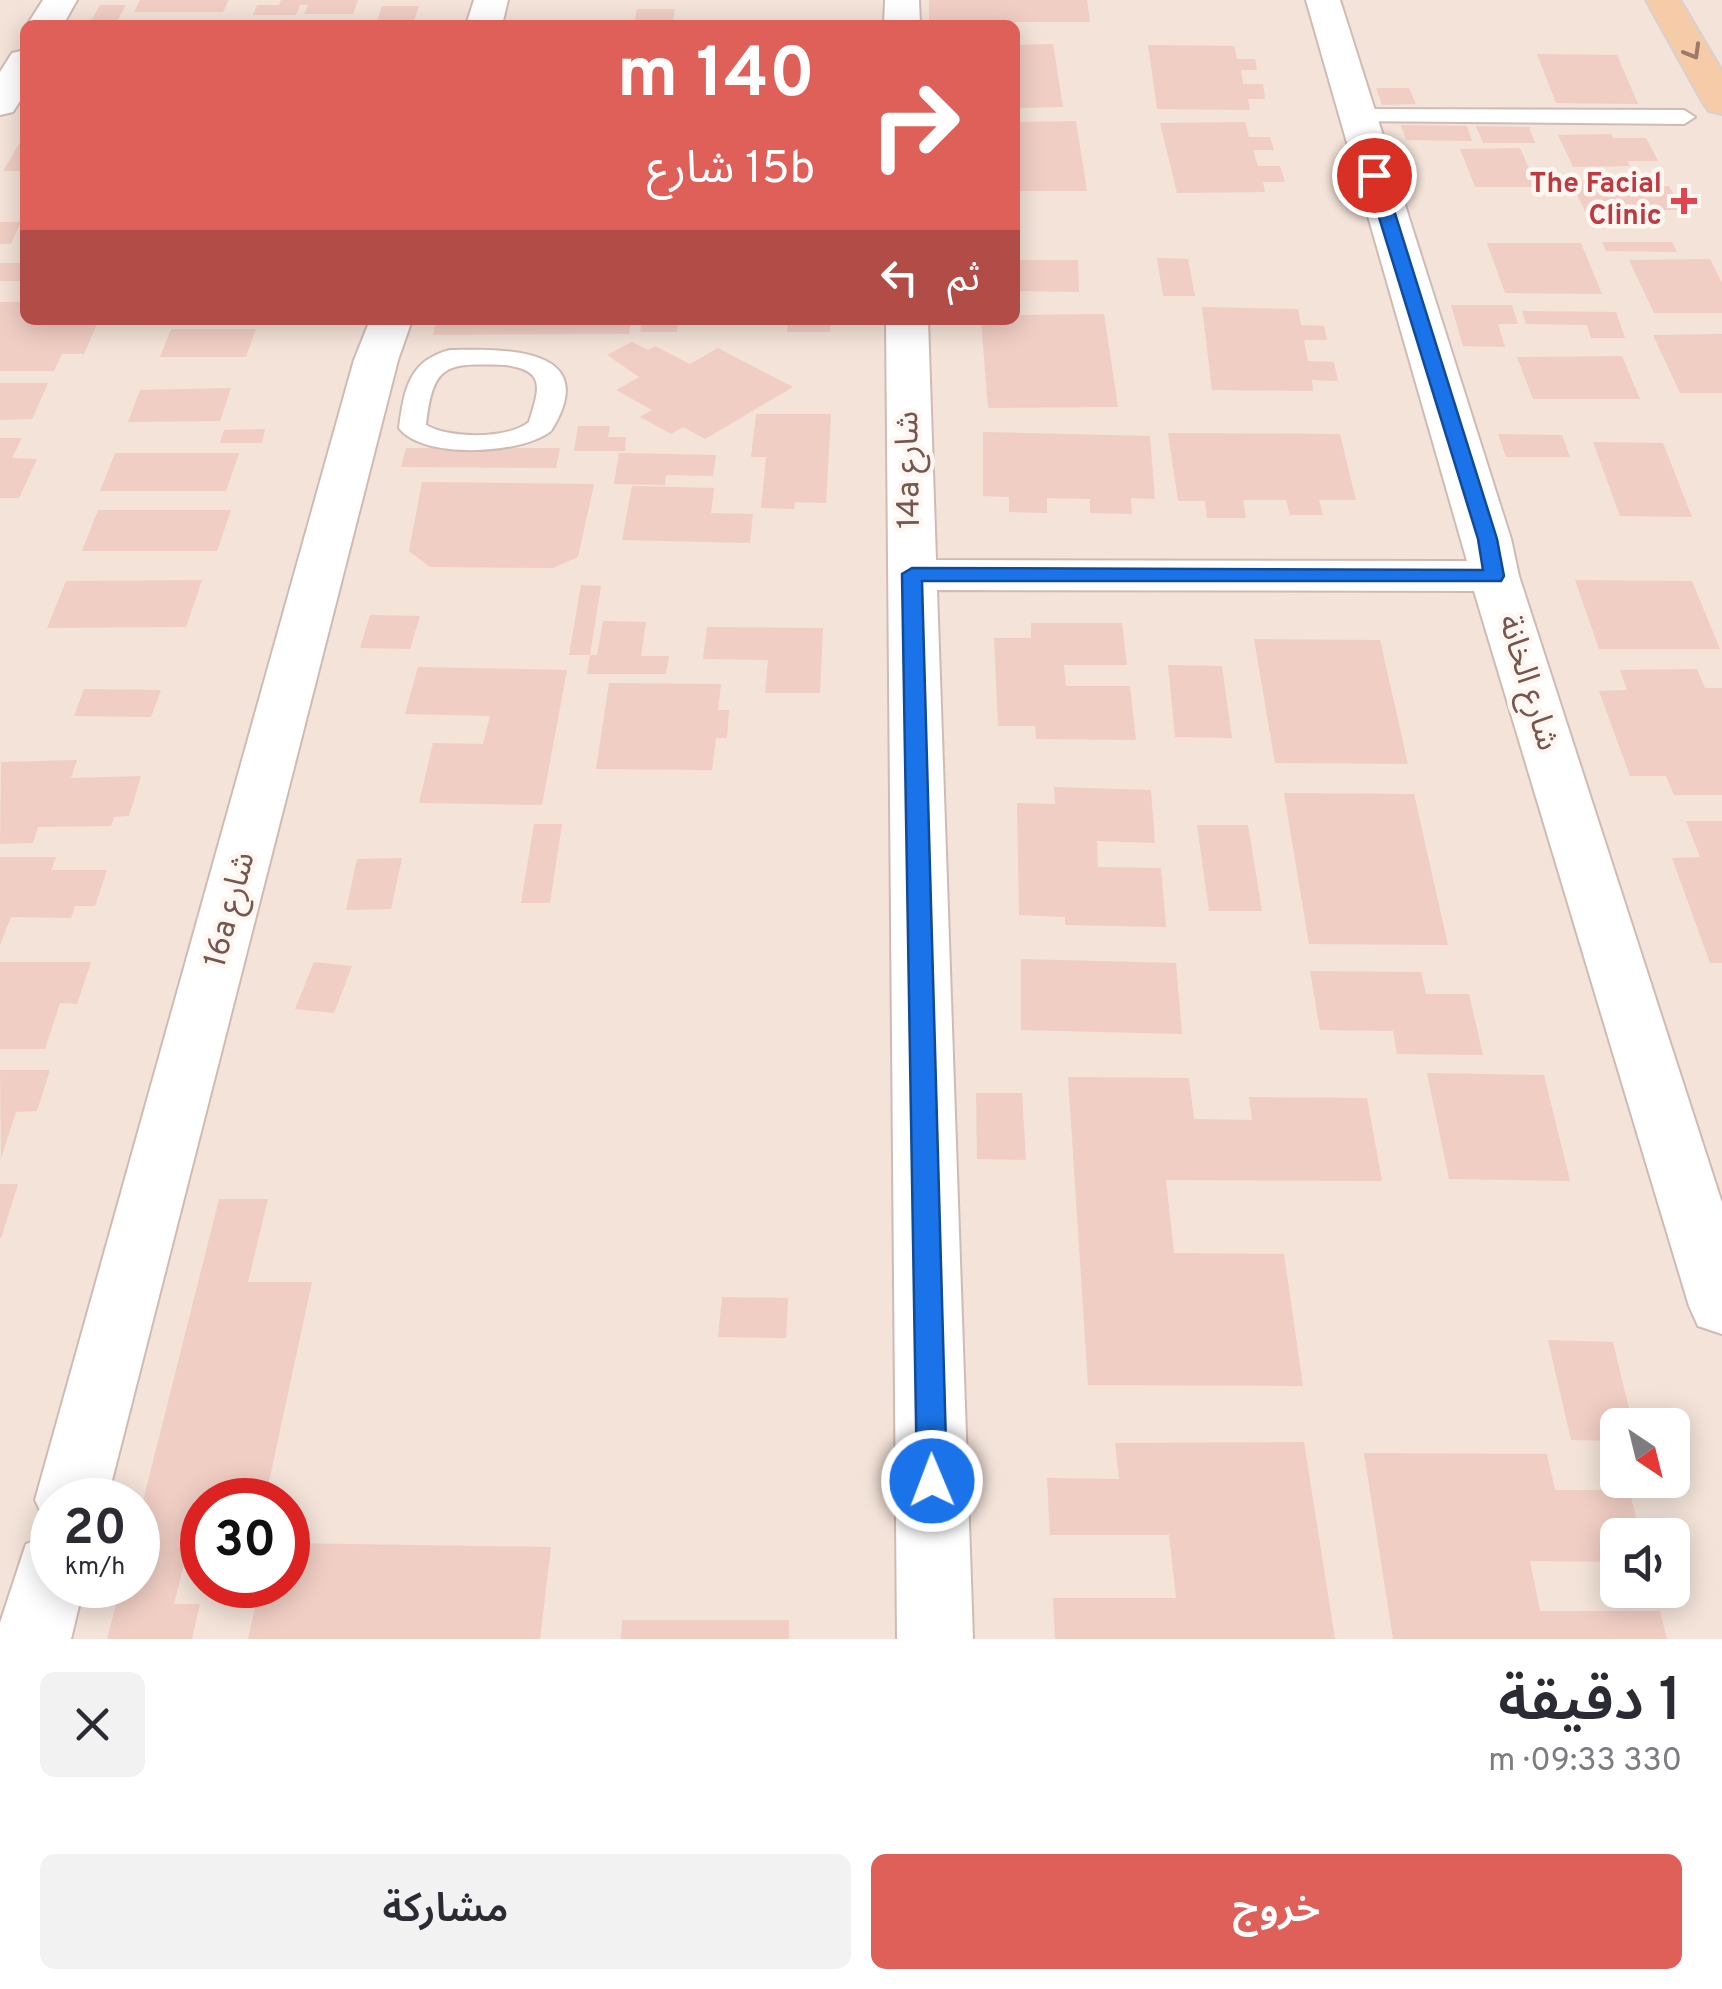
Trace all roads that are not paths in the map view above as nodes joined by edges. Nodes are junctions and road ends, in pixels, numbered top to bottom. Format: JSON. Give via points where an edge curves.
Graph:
{"nodes":[{"id":1,"x":1323,"y":0,"type":"edge"},
{"id":2,"x":1663,"y":0,"type":"edge"},
{"id":3,"x":20,"y":69,"type":"edge"},
{"id":4,"x":0,"y":104,"type":"edge"},
{"id":5,"x":1722,"y":104,"type":"edge"},
{"id":6,"x":1354,"y":116,"type":"junction"},
{"id":7,"x":1684,"y":117,"type":"dead end"},
{"id":8,"x":907,"y":325,"type":"edge"},
{"id":9,"x":400,"y":348,"type":"edge"},
{"id":10,"x":912,"y":574,"type":"junction"},
{"id":11,"x":1494,"y":576,"type":"junction"},
{"id":12,"x":1722,"y":1306,"type":"edge"},
{"id":13,"x":77,"y":1478,"type":"edge"},
{"id":14,"x":41,"y":1608,"type":"edge"},
{"id":15,"x":33,"y":1639,"type":"edge"},
{"id":16,"x":936,"y":1639,"type":"edge"}],
"edges":[{"from":1,"to":6,"type":"street","name":"شارع الخانة"},
{"from":2,"to":5,"type":"main road","one_way":true},
{"from":3,"to":4,"type":"street"},
{"from":6,"to":7,"type":"lane"},
{"from":6,"to":11,"type":"street","name":"شارع الخانة","via":[[1488,539]]},
{"from":8,"to":10,"type":"street","name":"14a شارع"},
{"from":9,"to":9,"type":"lane","via":[[422,374],[416,434],[515,439],[542,426],[550,378],[538,365]]},
{"from":9,"to":13,"type":"street","name":"16a شارع"},
{"from":10,"to":11,"type":"street"},
{"from":10,"to":16,"type":"street","name":"14a شارع"},
{"from":11,"to":12,"type":"street","name":"شارع الخانة"},
{"from":14,"to":15,"type":"street"}]}
